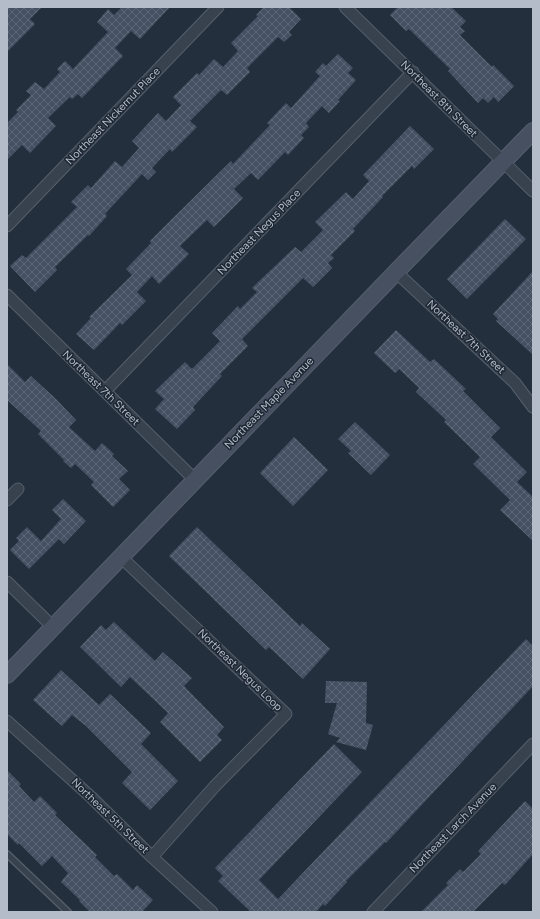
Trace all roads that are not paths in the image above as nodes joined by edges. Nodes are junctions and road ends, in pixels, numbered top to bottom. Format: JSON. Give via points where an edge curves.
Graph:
{"nodes":[{"id":1,"x":218,"y":7,"type":"edge"},
{"id":2,"x":345,"y":7,"type":"edge"},
{"id":3,"x":413,"y":72,"type":"junction"},
{"id":4,"x":533,"y":132,"type":"edge"},
{"id":5,"x":503,"y":162,"type":"junction"},
{"id":6,"x":533,"y":191,"type":"edge"},
{"id":7,"x":7,"y":226,"type":"edge"},
{"id":8,"x":396,"y":272,"type":"junction"},
{"id":9,"x":7,"y":295,"type":"edge"},
{"id":10,"x":105,"y":391,"type":"junction"},
{"id":11,"x":533,"y":407,"type":"edge"},
{"id":12,"x":195,"y":480,"type":"junction"},
{"id":13,"x":18,"y":489,"type":"dead end"},
{"id":14,"x":7,"y":500,"type":"edge"},
{"id":15,"x":121,"y":557,"type":"junction"},
{"id":16,"x":7,"y":582,"type":"edge"},
{"id":17,"x":53,"y":627,"type":"junction"},
{"id":18,"x":7,"y":675,"type":"edge"},
{"id":19,"x":7,"y":721,"type":"edge"},
{"id":20,"x":533,"y":744,"type":"edge"},
{"id":21,"x":7,"y":854,"type":"edge"},
{"id":22,"x":152,"y":857,"type":"junction"},
{"id":23,"x":68,"y":912,"type":"edge"},
{"id":24,"x":212,"y":912,"type":"edge"},
{"id":25,"x":373,"y":912,"type":"edge"}],
"edges":[{"from":1,"to":7,"type":"street","name":"Northeast Nickernut Place"},
{"from":2,"to":3,"type":"street","name":"Northeast 8th Street"},
{"from":3,"to":5,"type":"street","name":"Northeast 8th Street"},
{"from":3,"to":10,"type":"street","name":"Northeast Negus Place"},
{"from":4,"to":5,"type":"main road","name":"Northeast Maple Avenue"},
{"from":5,"to":6,"type":"street","name":"Northeast 8th Street"},
{"from":5,"to":8,"type":"main road","name":"Northeast Maple Avenue"},
{"from":8,"to":11,"type":"street","name":"Northeast 7th Street","via":[[516,383]]},
{"from":8,"to":12,"type":"main road","name":"Northeast Maple Avenue"},
{"from":9,"to":10,"type":"street","name":"Northeast 7th Street"},
{"from":10,"to":12,"type":"street","name":"Northeast 7th Street"},
{"from":12,"to":15,"type":"main road","name":"Northeast Maple Avenue"},
{"from":13,"to":14,"type":"street"},
{"from":15,"to":17,"type":"main road","name":"Northeast Maple Avenue"},
{"from":15,"to":22,"type":"street","name":"Northeast Negus Loop","via":[[286,714],[214,786]]},
{"from":16,"to":17,"type":"street"},
{"from":17,"to":18,"type":"main road","name":"Northeast Maple Avenue"},
{"from":19,"to":22,"type":"street","name":"Northeast 5th Street","via":[[92,797]]},
{"from":20,"to":25,"type":"street","name":"Northeast Larch Avenue"},
{"from":21,"to":23,"type":"lane"},
{"from":22,"to":24,"type":"street","name":"Northeast 5th Street"}]}
